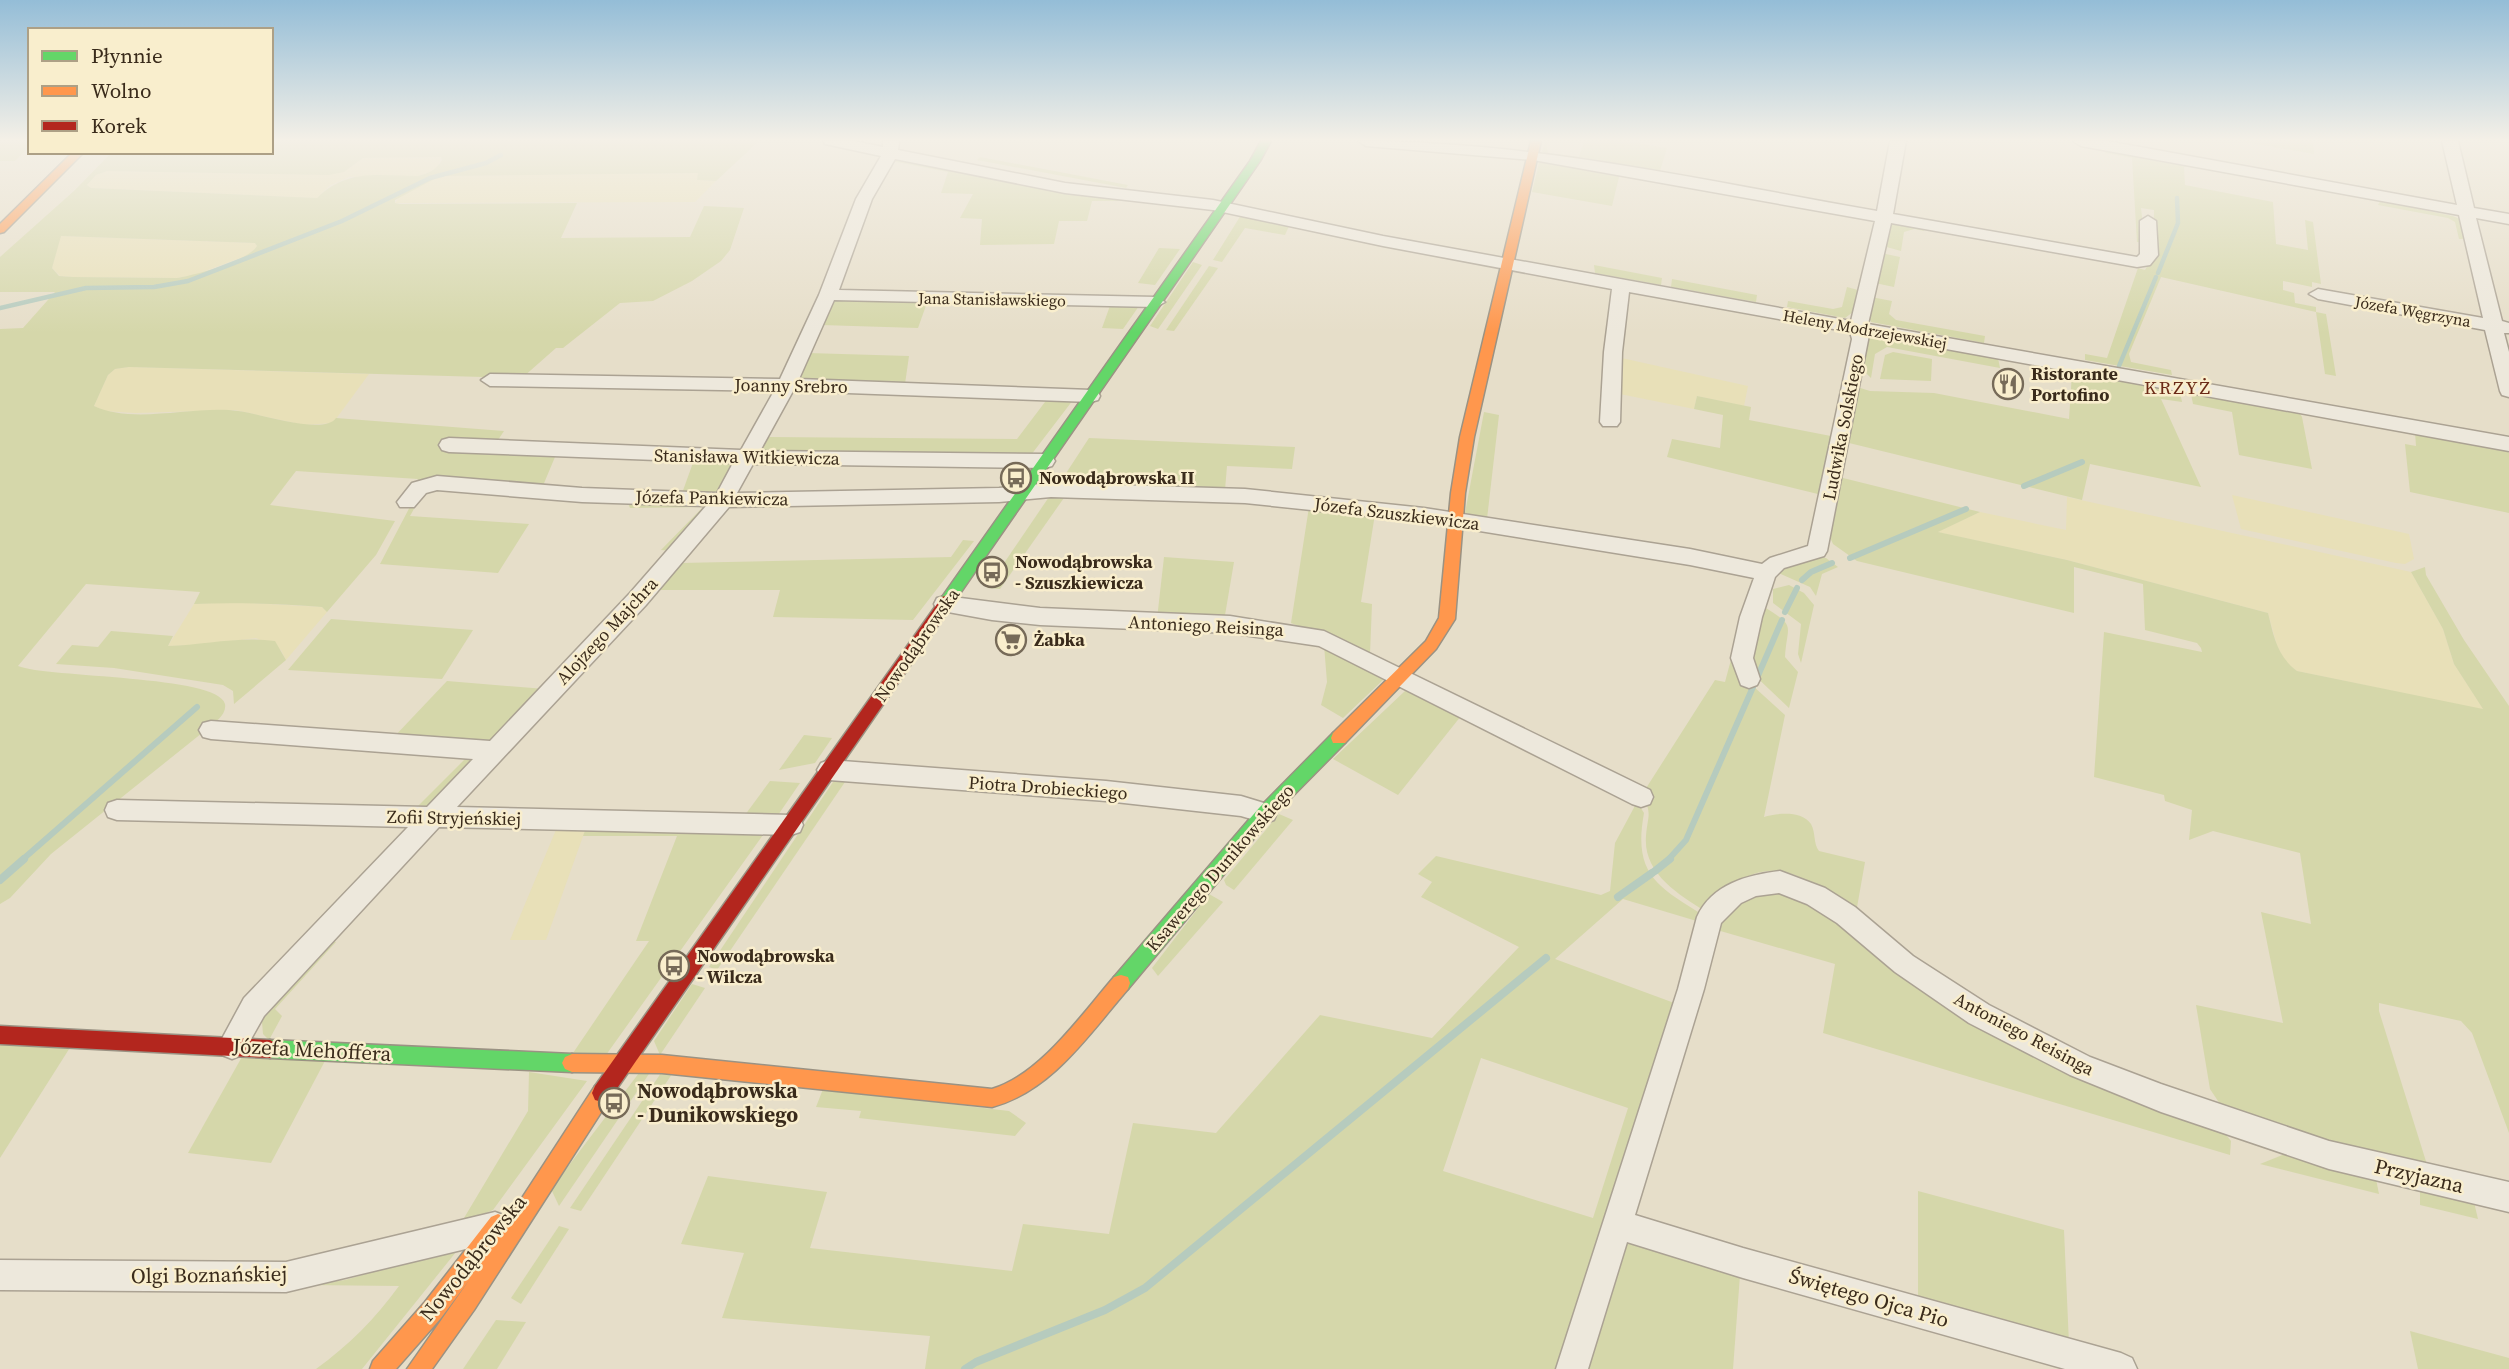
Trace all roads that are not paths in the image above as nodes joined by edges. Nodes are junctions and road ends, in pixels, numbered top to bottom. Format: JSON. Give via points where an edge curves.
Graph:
{"nodes":[{"id":1,"x":25,"y":205,"type":"edge"},
{"id":2,"x":862,"y":205,"type":"edge"},
{"id":3,"x":1213,"y":205,"type":"edge"},
{"id":4,"x":1521,"y":205,"type":"edge"},
{"id":5,"x":1817,"y":205,"type":"edge"},
{"id":6,"x":1887,"y":205,"type":"edge"},
{"id":7,"x":2432,"y":205,"type":"edge"},
{"id":8,"x":2465,"y":205,"type":"edge"},
{"id":9,"x":1223,"y":206,"type":"junction"},
{"id":10,"x":2466,"y":211,"type":"junction"},
{"id":11,"x":1882,"y":218,"type":"junction"},
{"id":12,"x":2509,"y":219,"type":"edge"},
{"id":13,"x":2148,"y":220,"type":"dead end"},
{"id":14,"x":0,"y":230,"type":"edge"},
{"id":15,"x":1507,"y":264,"type":"junction"},
{"id":16,"x":1620,"y":285,"type":"junction"},
{"id":17,"x":2318,"y":294,"type":"dead end"},
{"id":18,"x":828,"y":295,"type":"junction"},
{"id":19,"x":1156,"y":302,"type":"junction"},
{"id":20,"x":1858,"y":328,"type":"junction"},
{"id":21,"x":2502,"y":328,"type":"edge"},
{"id":22,"x":490,"y":380,"type":"dead end"},
{"id":23,"x":787,"y":386,"type":"junction"},
{"id":24,"x":2509,"y":391,"type":"edge"},
{"id":25,"x":1091,"y":396,"type":"junction"},
{"id":26,"x":1610,"y":422,"type":"dead end"},
{"id":27,"x":2509,"y":444,"type":"edge"},
{"id":28,"x":449,"y":445,"type":"dead end"},
{"id":29,"x":746,"y":458,"type":"junction"},
{"id":30,"x":1045,"y":461,"type":"junction"},
{"id":31,"x":1024,"y":492,"type":"junction"},
{"id":32,"x":723,"y":500,"type":"junction"},
{"id":33,"x":407,"y":502,"type":"dead end"},
{"id":34,"x":1455,"y":520,"type":"junction"},
{"id":35,"x":1766,"y":573,"type":"junction"},
{"id":36,"x":945,"y":604,"type":"junction"},
{"id":37,"x":1398,"y":678,"type":"junction"},
{"id":38,"x":1749,"y":679,"type":"dead end"},
{"id":39,"x":211,"y":730,"type":"dead end"},
{"id":40,"x":495,"y":751,"type":"junction"},
{"id":41,"x":829,"y":770,"type":"junction"},
{"id":42,"x":1641,"y":797,"type":"dead end"},
{"id":43,"x":117,"y":810,"type":"dead end"},
{"id":44,"x":1265,"y":813,"type":"junction"},
{"id":45,"x":432,"y":818,"type":"junction"},
{"id":46,"x":790,"y":825,"type":"junction"},
{"id":47,"x":0,"y":1035,"type":"edge"},
{"id":48,"x":232,"y":1046,"type":"junction"},
{"id":49,"x":624,"y":1063,"type":"junction"},
{"id":50,"x":565,"y":1146,"type":"junction"},
{"id":51,"x":2329,"y":1155,"type":"joint"},
{"id":52,"x":2509,"y":1197,"type":"edge"},
{"id":53,"x":1617,"y":1224,"type":"junction"},
{"id":54,"x":496,"y":1226,"type":"junction"},
{"id":55,"x":0,"y":1275,"type":"edge"},
{"id":56,"x":381,"y":1369,"type":"edge"},
{"id":57,"x":418,"y":1369,"type":"edge"},
{"id":58,"x":1572,"y":1369,"type":"edge"},
{"id":59,"x":2121,"y":1369,"type":"edge"}],
"edges":[{"from":1,"to":14,"type":"street"},
{"from":2,"to":18,"type":"street","name":"Alojzego Majchra"},
{"from":3,"to":9,"type":"street","name":"Heleny Modrzejewskiej"},
{"from":4,"to":15,"type":"street","name":"Ksawerego Dunikowskiego"},
{"from":5,"to":11,"type":"street"},
{"from":6,"to":11,"type":"street","name":"Ludwika Solskiego"},
{"from":7,"to":10,"type":"street"},
{"from":8,"to":10,"type":"street"},
{"from":9,"to":15,"type":"street","name":"Heleny Modrzejewskiej"},
{"from":9,"to":19,"type":"street","name":"Nowodąbrowska"},
{"from":10,"to":12,"type":"street"},
{"from":10,"to":21,"type":"street"},
{"from":11,"to":13,"type":"street","via":[[2137,262],[2149,256]]},
{"from":11,"to":20,"type":"street","name":"Ludwika Solskiego"},
{"from":15,"to":16,"type":"street","name":"Heleny Modrzejewskiej"},
{"from":15,"to":34,"type":"street","name":"Ksawerego Dunikowskiego","via":[[1467,437]]},
{"from":16,"to":20,"type":"street","name":"Heleny Modrzejewskiej"},
{"from":16,"to":26,"type":"street"},
{"from":17,"to":21,"type":"street","name":"Józefa Węgrzyna"},
{"from":18,"to":19,"type":"street","name":"Jana Stanisławskiego"},
{"from":18,"to":23,"type":"street","name":"Alojzego Majchra"},
{"from":19,"to":25,"type":"street","name":"Nowodąbrowska"},
{"from":20,"to":27,"type":"street","name":"Heleny Modrzejewskiej"},
{"from":20,"to":35,"type":"street","name":"Ludwika Solskiego","via":[[1861,339],[1817,551],[1777,563]]},
{"from":21,"to":24,"type":"street"},
{"from":22,"to":23,"type":"street","name":"Joanny Srebro"},
{"from":23,"to":25,"type":"street","name":"Joanny Srebro"},
{"from":23,"to":29,"type":"street","name":"Alojzego Majchra"},
{"from":25,"to":30,"type":"street","name":"Nowodąbrowska"},
{"from":28,"to":29,"type":"street","name":"Stanisława Witkiewicza"},
{"from":29,"to":30,"type":"street","name":"Stanisława Witkiewicza"},
{"from":29,"to":32,"type":"street","name":"Alojzego Majchra"},
{"from":30,"to":31,"type":"street","name":"Nowodąbrowska"},
{"from":31,"to":32,"type":"street","name":"Józefa Pankiewicza"},
{"from":31,"to":34,"type":"street","name":"Józefa Szuszkiewicza","via":[[1245,496]]},
{"from":31,"to":36,"type":"street","name":"Nowodąbrowska"},
{"from":32,"to":33,"type":"street","name":"Józefa Pankiewicza","via":[[436,483],[419,488]]},
{"from":32,"to":40,"type":"street","name":"Alojzego Majchra"},
{"from":34,"to":35,"type":"street","name":"Józefa Szuszkiewicza"},
{"from":34,"to":37,"type":"street","name":"Ksawerego Dunikowskiego","via":[[1447,619],[1431,645]]},
{"from":35,"to":38,"type":"street","via":[[1742,657]]},
{"from":36,"to":37,"type":"street","name":"Antoniego Reisinga","via":[[1001,614],[1287,630],[1324,639]]},
{"from":36,"to":41,"type":"street","name":"Nowodąbrowska"},
{"from":37,"to":42,"type":"street","name":"Antoniego Reisinga"},
{"from":37,"to":44,"type":"street","name":"Ksawerego Dunikowskiego"},
{"from":39,"to":40,"type":"street"},
{"from":40,"to":45,"type":"street","name":"Alojzego Majchra"},
{"from":41,"to":44,"type":"street","name":"Piotra Drobieckiego","via":[[1106,792],[1241,806]]},
{"from":41,"to":46,"type":"street","name":"Nowodąbrowska"},
{"from":43,"to":45,"type":"street","name":"Zofii Stryjeńskiej"},
{"from":44,"to":49,"type":"street","name":"Ksawerego Dunikowskiego","via":[[1042,1071],[1006,1097]]},
{"from":45,"to":46,"type":"street","name":"Zofii Stryjeńskiej"},
{"from":45,"to":48,"type":"street","name":"Alojzego Majchra","via":[[254,1007]]},
{"from":46,"to":49,"type":"street","name":"Nowodąbrowska"},
{"from":47,"to":48,"type":"street","name":"Józefa Mehoffera"},
{"from":48,"to":49,"type":"street","name":"Józefa Mehoffera"},
{"from":49,"to":50,"type":"street","name":"Nowodąbrowska"},
{"from":50,"to":54,"type":"street","name":"Nowodąbrowska"},
{"from":50,"to":57,"type":"street","name":"Nowodąbrowska","via":[[488,1275]]},
{"from":51,"to":52,"type":"street","name":"Przyjazna"},
{"from":51,"to":53,"type":"street","name":"Antoniego Reisinga","via":[[2161,1098],[2068,1060],[1979,1014],[1904,964],[1846,915],[1816,896],[1780,882],[1752,885],[1732,895],[1710,917]]},
{"from":53,"to":58,"type":"street"},
{"from":53,"to":59,"type":"street","name":"Świętego Ojca Pio","via":[[1743,1264]]},
{"from":54,"to":55,"type":"street","name":"Olgi Boznańskiej","via":[[285,1277]]},
{"from":54,"to":56,"type":"street","name":"Nowodąbrowska","via":[[433,1310]]}]}
